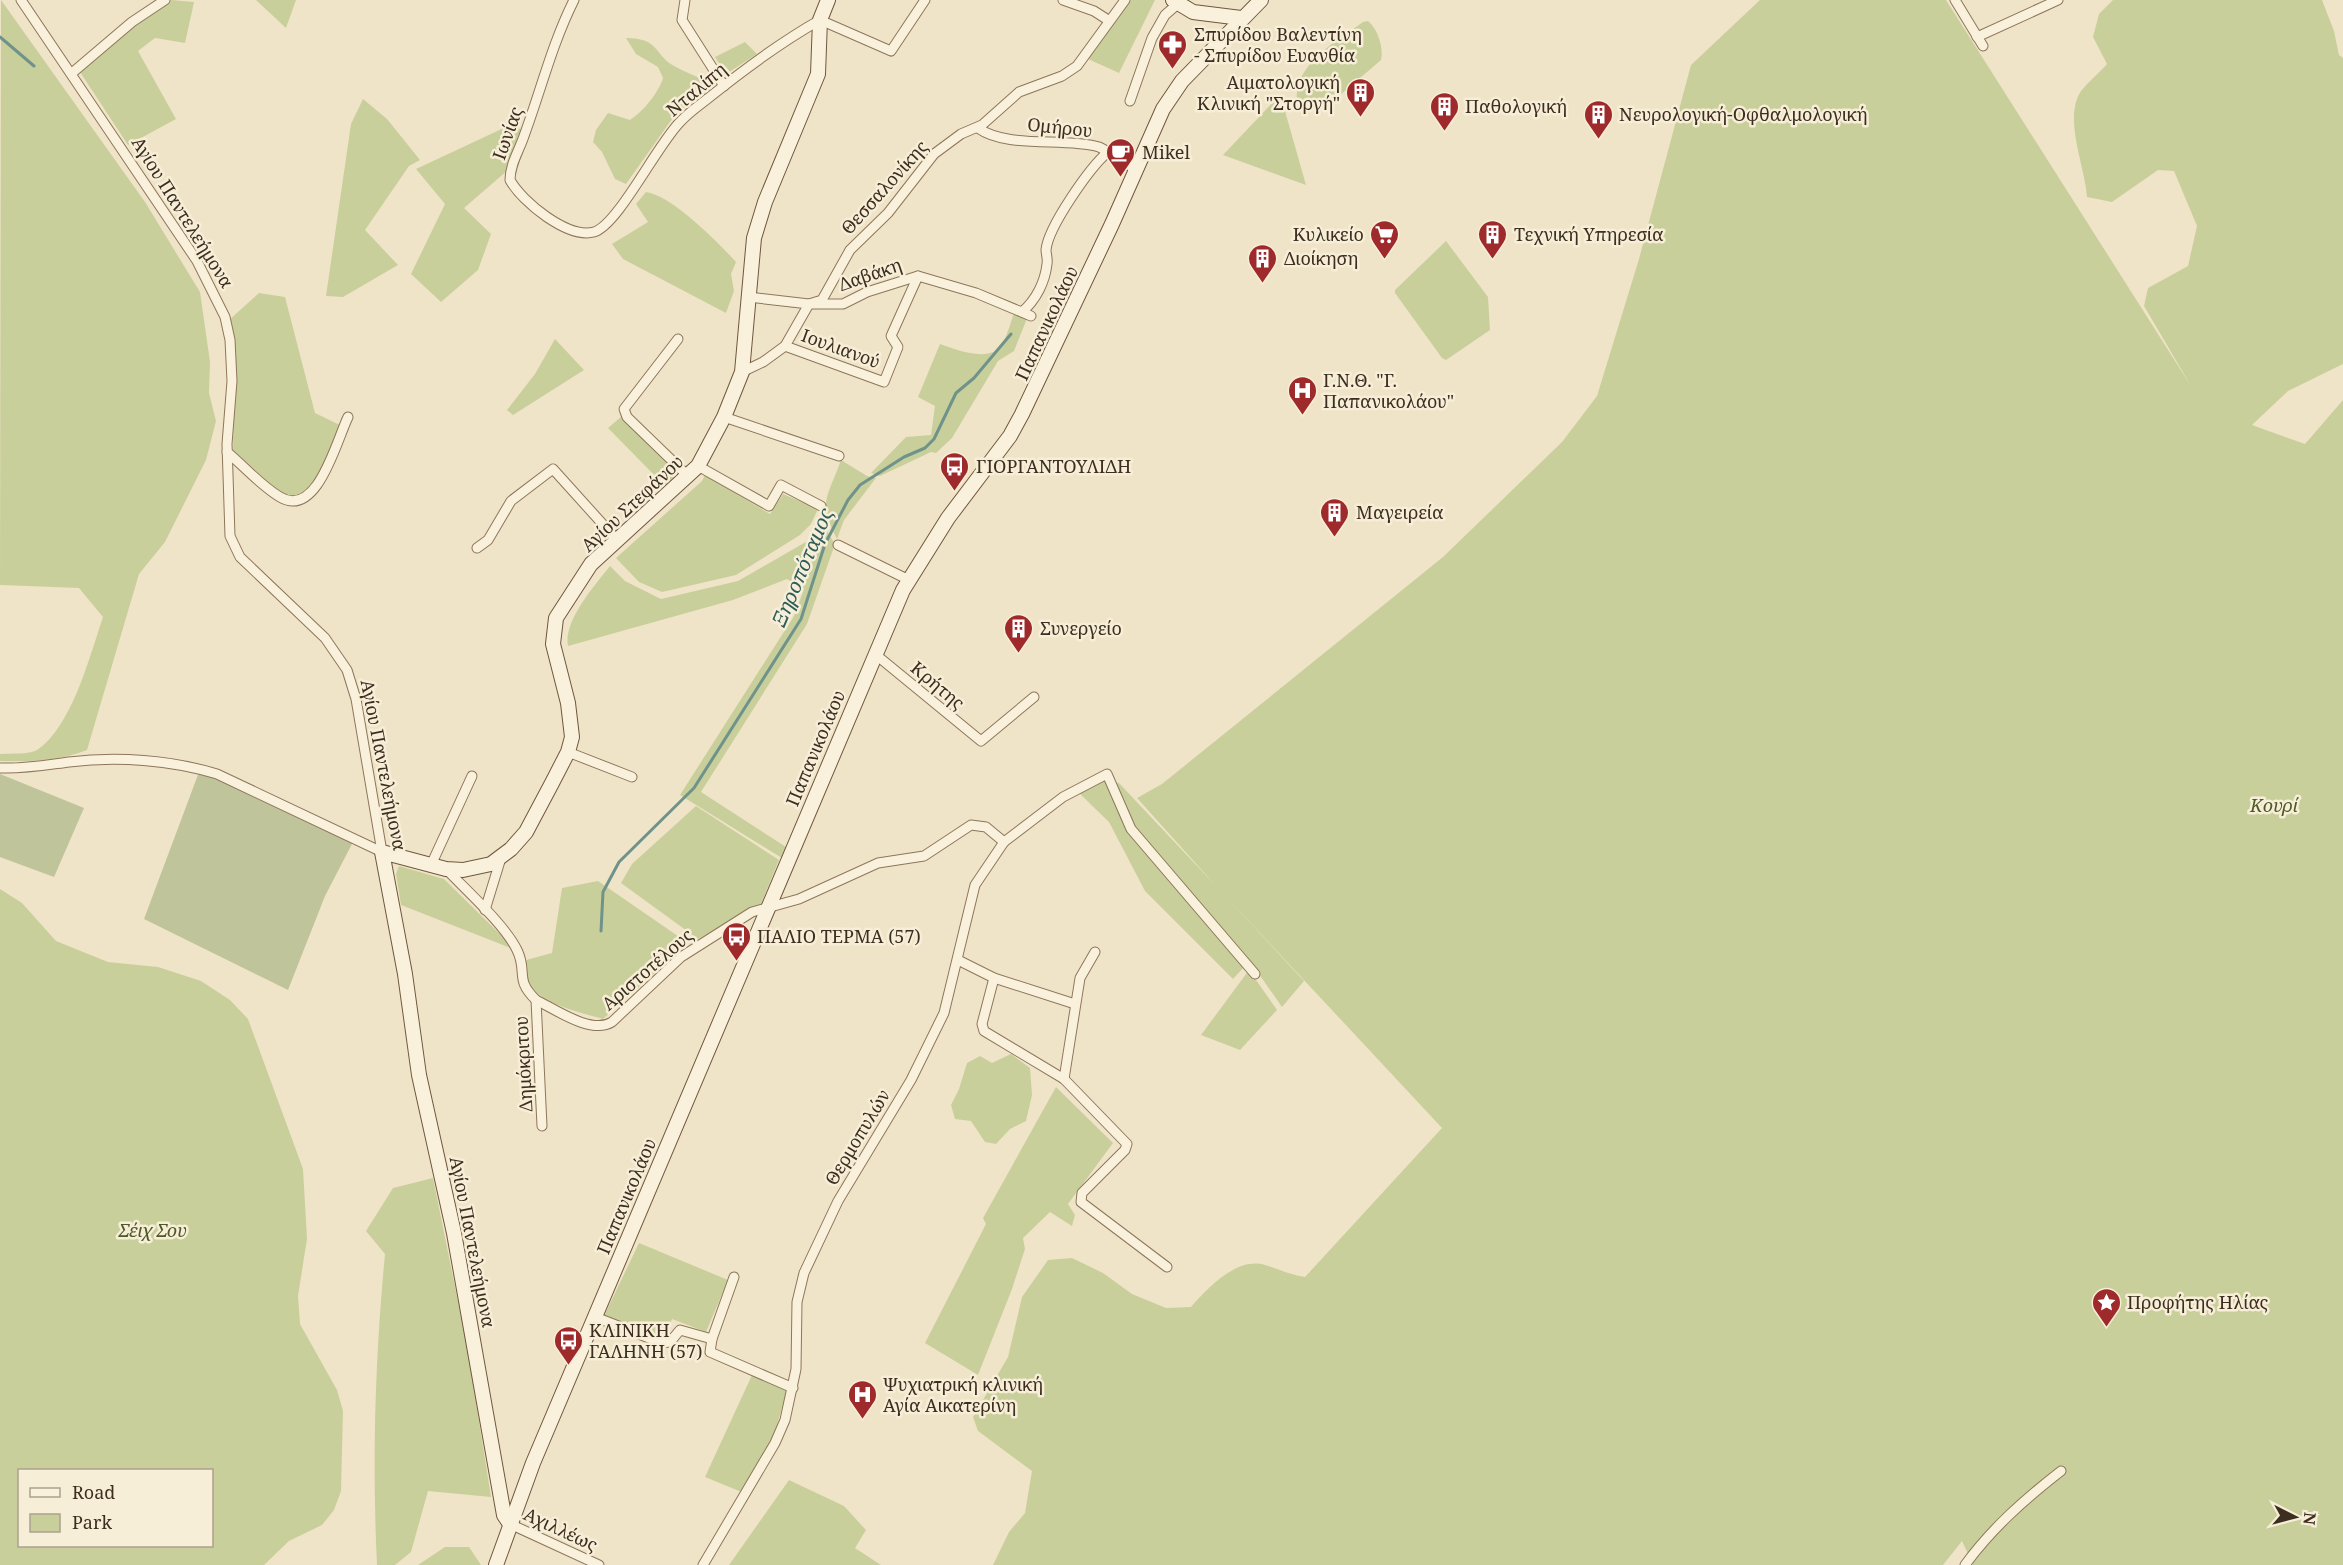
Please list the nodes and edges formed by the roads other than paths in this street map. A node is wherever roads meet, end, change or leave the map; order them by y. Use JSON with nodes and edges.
{"nodes":[{"id":1,"x":21,"y":0,"type":"edge"},
{"id":2,"x":165,"y":0,"type":"edge"},
{"id":3,"x":574,"y":0,"type":"edge"},
{"id":4,"x":685,"y":0,"type":"edge"},
{"id":5,"x":828,"y":0,"type":"edge"},
{"id":6,"x":925,"y":0,"type":"edge"},
{"id":7,"x":1063,"y":0,"type":"edge"},
{"id":8,"x":1125,"y":0,"type":"edge"},
{"id":9,"x":1261,"y":0,"type":"edge"},
{"id":10,"x":1955,"y":0,"type":"edge"},
{"id":11,"x":2058,"y":0,"type":"edge"},
{"id":12,"x":1176,"y":1,"type":"edge"},
{"id":13,"x":1081,"y":3,"type":"edge"},
{"id":14,"x":1242,"y":18,"type":"junction"},
{"id":15,"x":1108,"y":20,"type":"junction"},
{"id":16,"x":820,"y":21,"type":"junction"},
{"id":17,"x":1977,"y":37,"type":"junction"},
{"id":18,"x":1983,"y":46,"type":"dead end"},
{"id":19,"x":72,"y":73,"type":"junction"},
{"id":20,"x":724,"y":86,"type":"junction"},
{"id":21,"x":1130,"y":101,"type":"dead end"},
{"id":22,"x":978,"y":128,"type":"junction"},
{"id":23,"x":1108,"y":152,"type":"junction"},
{"id":24,"x":1135,"y":169,"type":"junction"},
{"id":25,"x":594,"y":232,"type":"joint"},
{"id":26,"x":918,"y":276,"type":"junction"},
{"id":27,"x":748,"y":297,"type":"junction"},
{"id":28,"x":809,"y":304,"type":"junction"},
{"id":29,"x":678,"y":339,"type":"dead end"},
{"id":30,"x":785,"y":346,"type":"junction"},
{"id":31,"x":742,"y":372,"type":"junction"},
{"id":32,"x":348,"y":417,"type":"dead end"},
{"id":33,"x":724,"y":417,"type":"junction"},
{"id":34,"x":227,"y":452,"type":"junction"},
{"id":35,"x":839,"y":456,"type":"dead end"},
{"id":36,"x":693,"y":472,"type":"junction"},
{"id":37,"x":821,"y":506,"type":"dead end"},
{"id":38,"x":617,"y":540,"type":"junction"},
{"id":39,"x":838,"y":545,"type":"dead end"},
{"id":40,"x":477,"y":548,"type":"dead end"},
{"id":41,"x":909,"y":580,"type":"junction"},
{"id":42,"x":874,"y":654,"type":"junction"},
{"id":43,"x":1034,"y":697,"type":"dead end"},
{"id":44,"x":568,"y":752,"type":"junction"},
{"id":45,"x":0,"y":768,"type":"edge"},
{"id":46,"x":472,"y":776,"type":"dead end"},
{"id":47,"x":632,"y":777,"type":"dead end"},
{"id":48,"x":1004,"y":842,"type":"junction"},
{"id":49,"x":382,"y":852,"type":"junction"},
{"id":50,"x":501,"y":858,"type":"junction"},
{"id":51,"x":431,"y":865,"type":"junction"},
{"id":52,"x":446,"y":869,"type":"junction"},
{"id":53,"x":768,"y":906,"type":"junction"},
{"id":54,"x":485,"y":910,"type":"junction"},
{"id":55,"x":1095,"y":952,"type":"dead end"},
{"id":56,"x":958,"y":960,"type":"junction"},
{"id":57,"x":1255,"y":974,"type":"dead end"},
{"id":58,"x":994,"y":978,"type":"junction"},
{"id":59,"x":536,"y":1000,"type":"junction"},
{"id":60,"x":1075,"y":1004,"type":"junction"},
{"id":61,"x":1064,"y":1079,"type":"junction"},
{"id":62,"x":542,"y":1126,"type":"dead end"},
{"id":63,"x":1167,"y":1267,"type":"dead end"},
{"id":64,"x":734,"y":1277,"type":"dead end"},
{"id":65,"x":595,"y":1317,"type":"junction"},
{"id":66,"x":711,"y":1339,"type":"junction"},
{"id":67,"x":793,"y":1388,"type":"junction"},
{"id":68,"x":2061,"y":1471,"type":"dead end"},
{"id":69,"x":510,"y":1524,"type":"junction"},
{"id":70,"x":496,"y":1565,"type":"edge"},
{"id":71,"x":600,"y":1565,"type":"edge"},
{"id":72,"x":703,"y":1565,"type":"edge"},
{"id":73,"x":1965,"y":1565,"type":"edge"}],
"edges":[{"from":1,"to":19,"type":"street","name":"Αγίου Παντελεήμονα"},
{"from":2,"to":19,"type":"street"},
{"from":3,"to":25,"type":"street","name":"Ιωνίας"},
{"from":4,"to":20,"type":"street"},
{"from":5,"to":16,"type":"street","name":"Αγίου Στεφάνου"},
{"from":6,"to":16,"type":"street"},
{"from":7,"to":13,"type":"street"},
{"from":8,"to":15,"type":"street","name":"Θεσσαλονίκης"},
{"from":9,"to":14,"type":"street","name":"Παπανικολάου"},
{"from":10,"to":17,"type":"street"},
{"from":11,"to":17,"type":"street"},
{"from":12,"to":14,"type":"street"},
{"from":12,"to":21,"type":"street"},
{"from":13,"to":15,"type":"street"},
{"from":14,"to":24,"type":"street","name":"Παπανικολάου"},
{"from":15,"to":22,"type":"street","name":"Θεσσαλονίκης"},
{"from":16,"to":20,"type":"street","name":"Νταλίπη"},
{"from":16,"to":27,"type":"street","name":"Αγίου Στεφάνου"},
{"from":17,"to":18,"type":"street"},
{"from":19,"to":34,"type":"street","name":"Αγίου Παντελεήμονα"},
{"from":20,"to":25,"type":"street","name":"Νταλίπη"},
{"from":22,"to":23,"type":"street","name":"Ομήρου"},
{"from":22,"to":28,"type":"street","name":"Θεσσαλονίκης"},
{"from":23,"to":24,"type":"street","name":"Ομήρου"},
{"from":23,"to":26,"type":"street","name":"Δαβάκη"},
{"from":24,"to":41,"type":"street","name":"Παπανικολάου"},
{"from":26,"to":28,"type":"street","name":"Δαβάκη"},
{"from":26,"to":30,"type":"street","name":"Ιουλιανού"},
{"from":27,"to":28,"type":"street","name":"Δαβάκη"},
{"from":27,"to":31,"type":"street","name":"Αγίου Στεφάνου"},
{"from":28,"to":30,"type":"street","name":"Θεσσαλονίκης"},
{"from":29,"to":36,"type":"street"},
{"from":30,"to":31,"type":"street","name":"Θεσσαλονίκης"},
{"from":31,"to":33,"type":"street","name":"Αγίου Στεφάνου"},
{"from":32,"to":34,"type":"street"},
{"from":33,"to":35,"type":"street"},
{"from":33,"to":36,"type":"street","name":"Αγίου Στεφάνου"},
{"from":34,"to":49,"type":"street","name":"Αγίου Παντελεήμονα"},
{"from":36,"to":37,"type":"street"},
{"from":36,"to":38,"type":"street","name":"Αγίου Στεφάνου"},
{"from":38,"to":40,"type":"street"},
{"from":38,"to":44,"type":"street","name":"Αγίου Στεφάνου"},
{"from":39,"to":41,"type":"street"},
{"from":41,"to":42,"type":"street","name":"Παπανικολάου"},
{"from":42,"to":43,"type":"street","name":"Κρήτης"},
{"from":42,"to":53,"type":"street","name":"Παπανικολάου"},
{"from":44,"to":47,"type":"street"},
{"from":44,"to":50,"type":"street","name":"Αγίου Στεφάνου"},
{"from":45,"to":49,"type":"street","name":"Αγίου Στεφάνου"},
{"from":46,"to":51,"type":"street"},
{"from":48,"to":53,"type":"street","name":"Αριστοτέλους"},
{"from":48,"to":56,"type":"street","name":"Θερμοπυλών"},
{"from":48,"to":57,"type":"street","name":"Θερμοπυλών"},
{"from":49,"to":51,"type":"street","name":"Αγίου Στεφάνου"},
{"from":49,"to":69,"type":"street","name":"Αγίου Παντελεήμονα"},
{"from":50,"to":52,"type":"street","name":"Αγίου Στεφάνου"},
{"from":50,"to":54,"type":"street"},
{"from":51,"to":52,"type":"street","name":"Αγίου Στεφάνου"},
{"from":52,"to":54,"type":"street"},
{"from":53,"to":59,"type":"street","name":"Αριστοτέλους"},
{"from":53,"to":65,"type":"street","name":"Παπανικολάου"},
{"from":54,"to":59,"type":"street"},
{"from":55,"to":60,"type":"street"},
{"from":56,"to":58,"type":"street"},
{"from":56,"to":67,"type":"street","name":"Θερμοπυλών"},
{"from":58,"to":60,"type":"street"},
{"from":58,"to":61,"type":"street"},
{"from":59,"to":62,"type":"street","name":"Δημόκριτου"},
{"from":60,"to":61,"type":"street"},
{"from":61,"to":63,"type":"street"},
{"from":64,"to":66,"type":"street"},
{"from":65,"to":66,"type":"street"},
{"from":65,"to":69,"type":"street","name":"Παπανικολάου"},
{"from":66,"to":67,"type":"street"},
{"from":67,"to":72,"type":"street","name":"Θερμοπυλών"},
{"from":68,"to":73,"type":"street"},
{"from":69,"to":70,"type":"street","name":"Παπανικολάου"},
{"from":69,"to":71,"type":"street","name":"Αχιλλέως"}]}
